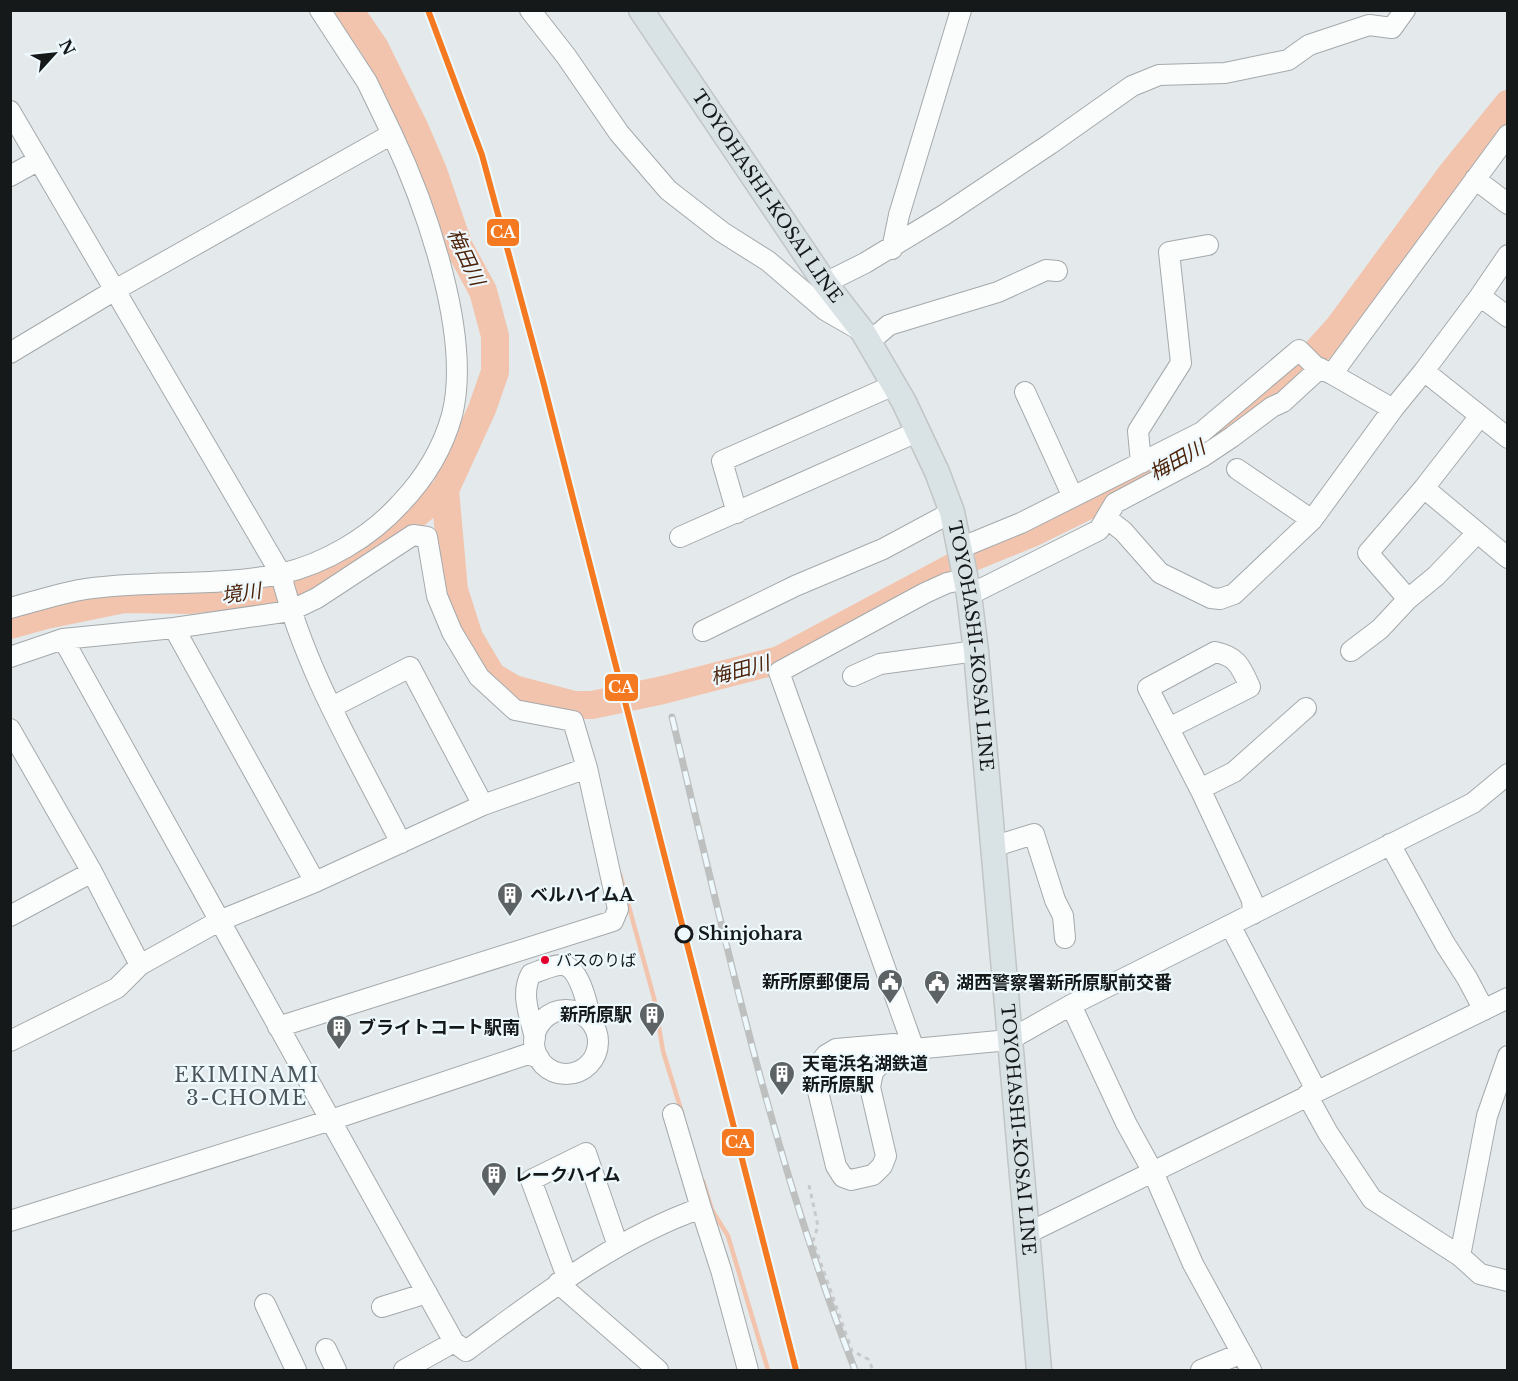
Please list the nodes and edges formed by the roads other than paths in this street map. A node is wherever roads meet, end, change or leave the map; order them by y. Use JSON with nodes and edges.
{"nodes":[{"id":1,"x":320,"y":10,"type":"edge"},
{"id":2,"x":530,"y":10,"type":"edge"},
{"id":3,"x":641,"y":10,"type":"edge"},
{"id":4,"x":961,"y":10,"type":"edge"},
{"id":5,"x":1405,"y":10,"type":"edge"},
{"id":6,"x":10,"y":111,"type":"edge"},
{"id":7,"x":392,"y":134,"type":"junction"},
{"id":8,"x":1508,"y":135,"type":"edge"},
{"id":9,"x":39,"y":160,"type":"junction"},
{"id":10,"x":10,"y":176,"type":"edge"},
{"id":11,"x":1475,"y":179,"type":"junction"},
{"id":12,"x":1508,"y":204,"type":"edge"},
{"id":13,"x":1208,"y":245,"type":"dead end"},
{"id":14,"x":892,"y":249,"type":"junction"},
{"id":15,"x":1508,"y":255,"type":"edge"},
{"id":16,"x":1057,"y":271,"type":"dead end"},
{"id":17,"x":825,"y":283,"type":"junction"},
{"id":18,"x":115,"y":290,"type":"junction"},
{"id":19,"x":1480,"y":296,"type":"junction"},
{"id":20,"x":1508,"y":317,"type":"edge"},
{"id":21,"x":866,"y":337,"type":"junction"},
{"id":22,"x":10,"y":353,"type":"edge"},
{"id":23,"x":1323,"y":370,"type":"junction"},
{"id":24,"x":1424,"y":371,"type":"junction"},
{"id":25,"x":894,"y":386,"type":"junction"},
{"id":26,"x":1025,"y":392,"type":"dead end"},
{"id":27,"x":1393,"y":409,"type":"junction"},
{"id":28,"x":1480,"y":416,"type":"junction"},
{"id":29,"x":919,"y":431,"type":"junction"},
{"id":30,"x":1508,"y":438,"type":"edge"},
{"id":31,"x":1141,"y":463,"type":"junction"},
{"id":32,"x":1237,"y":469,"type":"dead end"},
{"id":33,"x":1424,"y":488,"type":"junction"},
{"id":34,"x":1073,"y":497,"type":"junction"},
{"id":35,"x":952,"y":512,"type":"junction"},
{"id":36,"x":737,"y":513,"type":"junction"},
{"id":37,"x":1106,"y":518,"type":"junction"},
{"id":38,"x":1312,"y":520,"type":"junction"},
{"id":39,"x":1477,"y":533,"type":"junction"},
{"id":40,"x":680,"y":537,"type":"dead end"},
{"id":41,"x":1508,"y":558,"type":"edge"},
{"id":42,"x":964,"y":570,"type":"junction"},
{"id":43,"x":280,"y":574,"type":"junction"},
{"id":44,"x":1408,"y":600,"type":"junction"},
{"id":45,"x":10,"y":608,"type":"edge"},
{"id":46,"x":290,"y":610,"type":"junction"},
{"id":47,"x":174,"y":628,"type":"junction"},
{"id":48,"x":703,"y":631,"type":"dead end"},
{"id":49,"x":63,"y":639,"type":"junction"},
{"id":50,"x":976,"y":651,"type":"junction"},
{"id":51,"x":1351,"y":651,"type":"dead end"},
{"id":52,"x":10,"y":657,"type":"edge"},
{"id":53,"x":853,"y":676,"type":"dead end"},
{"id":54,"x":332,"y":707,"type":"junction"},
{"id":55,"x":1306,"y":708,"type":"dead end"},
{"id":56,"x":1169,"y":728,"type":"junction"},
{"id":57,"x":10,"y":729,"type":"edge"},
{"id":58,"x":587,"y":768,"type":"junction"},
{"id":59,"x":1506,"y":778,"type":"edge"},
{"id":60,"x":1200,"y":789,"type":"junction"},
{"id":61,"x":483,"y":805,"type":"junction"},
{"id":62,"x":401,"y":843,"type":"junction"},
{"id":63,"x":1390,"y":844,"type":"junction"},
{"id":64,"x":992,"y":847,"type":"junction"},
{"id":65,"x":92,"y":872,"type":"junction"},
{"id":66,"x":315,"y":882,"type":"junction"},
{"id":67,"x":1253,"y":914,"type":"junction"},
{"id":68,"x":10,"y":916,"type":"edge"},
{"id":69,"x":219,"y":921,"type":"junction"},
{"id":70,"x":1230,"y":925,"type":"junction"},
{"id":71,"x":1065,"y":938,"type":"dead end"},
{"id":72,"x":140,"y":965,"type":"junction"},
{"id":73,"x":1508,"y":998,"type":"edge"},
{"id":74,"x":1071,"y":1005,"type":"junction"},
{"id":75,"x":1484,"y":1010,"type":"junction"},
{"id":76,"x":592,"y":1023,"type":"junction"},
{"id":77,"x":278,"y":1027,"type":"junction"},
{"id":78,"x":1010,"y":1040,"type":"junction"},
{"id":79,"x":10,"y":1041,"type":"edge"},
{"id":80,"x":534,"y":1048,"type":"junction"},
{"id":81,"x":914,"y":1049,"type":"junction"},
{"id":82,"x":1508,"y":1056,"type":"edge"},
{"id":83,"x":871,"y":1082,"type":"junction"},
{"id":84,"x":817,"y":1087,"type":"junction"},
{"id":85,"x":1311,"y":1093,"type":"junction"},
{"id":86,"x":673,"y":1114,"type":"dead end"},
{"id":87,"x":331,"y":1120,"type":"junction"},
{"id":88,"x":1153,"y":1172,"type":"junction"},
{"id":89,"x":700,"y":1208,"type":"junction"},
{"id":90,"x":10,"y":1221,"type":"edge"},
{"id":91,"x":1028,"y":1233,"type":"junction"},
{"id":92,"x":618,"y":1246,"type":"junction"},
{"id":93,"x":1460,"y":1256,"type":"junction"},
{"id":94,"x":563,"y":1280,"type":"junction"},
{"id":95,"x":1508,"y":1281,"type":"edge"},
{"id":96,"x":427,"y":1293,"type":"junction"},
{"id":97,"x":265,"y":1304,"type":"dead end"},
{"id":98,"x":382,"y":1307,"type":"dead end"},
{"id":99,"x":454,"y":1342,"type":"junction"},
{"id":100,"x":326,"y":1349,"type":"dead end"},
{"id":101,"x":1242,"y":1353,"type":"junction"},
{"id":102,"x":296,"y":1371,"type":"edge"},
{"id":103,"x":336,"y":1371,"type":"edge"},
{"id":104,"x":404,"y":1371,"type":"edge"},
{"id":105,"x":658,"y":1371,"type":"edge"},
{"id":106,"x":748,"y":1371,"type":"edge"},
{"id":107,"x":1039,"y":1371,"type":"edge"},
{"id":108,"x":1201,"y":1371,"type":"edge"},
{"id":109,"x":1251,"y":1371,"type":"edge"}],
"edges":[{"from":1,"to":7,"type":"street"},
{"from":2,"to":21,"type":"street"},
{"from":3,"to":17,"type":"main road","name":"TOYOHASHI-KOSAI LINE"},
{"from":4,"to":14,"type":"street"},
{"from":5,"to":14,"type":"street"},
{"from":6,"to":9,"type":"street"},
{"from":7,"to":18,"type":"street"},
{"from":7,"to":43,"type":"street"},
{"from":8,"to":11,"type":"street"},
{"from":9,"to":10,"type":"street"},
{"from":9,"to":18,"type":"street"},
{"from":11,"to":12,"type":"street"},
{"from":11,"to":23,"type":"street"},
{"from":13,"to":31,"type":"street"},
{"from":14,"to":17,"type":"street"},
{"from":15,"to":19,"type":"street"},
{"from":16,"to":21,"type":"street"},
{"from":17,"to":21,"type":"main road","name":"TOYOHASHI-KOSAI LINE"},
{"from":18,"to":22,"type":"street"},
{"from":18,"to":43,"type":"street"},
{"from":19,"to":20,"type":"street"},
{"from":19,"to":24,"type":"street"},
{"from":21,"to":25,"type":"main road","name":"TOYOHASHI-KOSAI LINE"},
{"from":23,"to":27,"type":"street"},
{"from":23,"to":31,"type":"street"},
{"from":23,"to":37,"type":"street"},
{"from":24,"to":27,"type":"street"},
{"from":24,"to":28,"type":"street"},
{"from":25,"to":29,"type":"main road","name":"TOYOHASHI-KOSAI LINE"},
{"from":25,"to":36,"type":"street"},
{"from":26,"to":34,"type":"street"},
{"from":27,"to":38,"type":"street"},
{"from":28,"to":30,"type":"street"},
{"from":28,"to":33,"type":"street"},
{"from":29,"to":35,"type":"main road","name":"TOYOHASHI-KOSAI LINE"},
{"from":29,"to":36,"type":"street"},
{"from":31,"to":34,"type":"street"},
{"from":32,"to":38,"type":"street"},
{"from":33,"to":39,"type":"street"},
{"from":33,"to":44,"type":"street"},
{"from":34,"to":42,"type":"street"},
{"from":35,"to":42,"type":"main road","name":"TOYOHASHI-KOSAI LINE"},
{"from":35,"to":48,"type":"street"},
{"from":36,"to":40,"type":"street"},
{"from":37,"to":38,"type":"street"},
{"from":37,"to":42,"type":"street"},
{"from":39,"to":41,"type":"street"},
{"from":39,"to":44,"type":"street"},
{"from":42,"to":50,"type":"main road","name":"TOYOHASHI-KOSAI LINE"},
{"from":42,"to":81,"type":"street"},
{"from":43,"to":45,"type":"street"},
{"from":43,"to":46,"type":"street"},
{"from":44,"to":51,"type":"street"},
{"from":46,"to":47,"type":"street"},
{"from":46,"to":54,"type":"street"},
{"from":46,"to":58,"type":"street"},
{"from":47,"to":49,"type":"street"},
{"from":47,"to":66,"type":"street"},
{"from":49,"to":52,"type":"street"},
{"from":49,"to":69,"type":"street"},
{"from":50,"to":53,"type":"street"},
{"from":50,"to":64,"type":"main road","name":"TOYOHASHI-KOSAI LINE"},
{"from":54,"to":61,"type":"street"},
{"from":54,"to":62,"type":"street"},
{"from":55,"to":60,"type":"street"},
{"from":56,"to":56,"type":"street"},
{"from":56,"to":60,"type":"street"},
{"from":57,"to":65,"type":"street"},
{"from":58,"to":61,"type":"street"},
{"from":58,"to":77,"type":"street"},
{"from":59,"to":63,"type":"street"},
{"from":60,"to":67,"type":"street"},
{"from":61,"to":62,"type":"street"},
{"from":62,"to":66,"type":"street"},
{"from":63,"to":67,"type":"street"},
{"from":63,"to":75,"type":"street"},
{"from":64,"to":71,"type":"street"},
{"from":64,"to":78,"type":"main road","name":"TOYOHASHI-KOSAI LINE"},
{"from":65,"to":68,"type":"street"},
{"from":65,"to":72,"type":"street"},
{"from":66,"to":69,"type":"street"},
{"from":67,"to":70,"type":"street"},
{"from":69,"to":72,"type":"street"},
{"from":69,"to":77,"type":"street"},
{"from":70,"to":74,"type":"street"},
{"from":70,"to":85,"type":"street"},
{"from":72,"to":79,"type":"street"},
{"from":73,"to":75,"type":"street"},
{"from":74,"to":78,"type":"street"},
{"from":74,"to":88,"type":"street"},
{"from":75,"to":85,"type":"street"},
{"from":76,"to":80,"type":"street"},
{"from":76,"to":80,"type":"street"},
{"from":76,"to":80,"type":"street"},
{"from":77,"to":87,"type":"street"},
{"from":78,"to":81,"type":"street"},
{"from":78,"to":91,"type":"main road","name":"TOYOHASHI-KOSAI LINE"},
{"from":80,"to":87,"type":"street"},
{"from":81,"to":83,"type":"street"},
{"from":81,"to":84,"type":"street"},
{"from":82,"to":93,"type":"street"},
{"from":83,"to":84,"type":"street"},
{"from":83,"to":84,"type":"street"},
{"from":85,"to":88,"type":"street"},
{"from":85,"to":93,"type":"street"},
{"from":86,"to":89,"type":"street"},
{"from":87,"to":90,"type":"street"},
{"from":87,"to":96,"type":"street"},
{"from":88,"to":91,"type":"street"},
{"from":88,"to":101,"type":"street"},
{"from":89,"to":92,"type":"street"},
{"from":89,"to":106,"type":"street"},
{"from":91,"to":107,"type":"main road","name":"TOYOHASHI-KOSAI LINE"},
{"from":92,"to":94,"type":"street"},
{"from":92,"to":94,"type":"street"},
{"from":93,"to":95,"type":"street"},
{"from":94,"to":99,"type":"street"},
{"from":94,"to":105,"type":"street"},
{"from":96,"to":98,"type":"street"},
{"from":96,"to":99,"type":"street"},
{"from":97,"to":102,"type":"street"},
{"from":99,"to":104,"type":"street"},
{"from":100,"to":103,"type":"street"},
{"from":101,"to":108,"type":"street"},
{"from":101,"to":109,"type":"street"}]}
